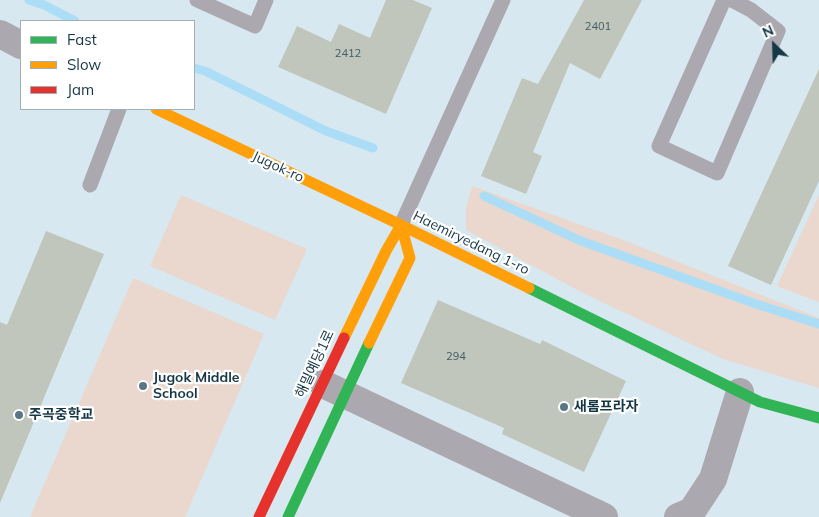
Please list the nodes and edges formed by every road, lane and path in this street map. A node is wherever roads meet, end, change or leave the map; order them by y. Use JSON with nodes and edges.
{"nodes":[{"id":1,"x":197,"y":0,"type":"edge"},
{"id":2,"x":266,"y":0,"type":"edge"},
{"id":3,"x":503,"y":0,"type":"edge"},
{"id":4,"x":724,"y":0,"type":"edge"},
{"id":5,"x":732,"y":0,"type":"edge"},
{"id":6,"x":0,"y":34,"type":"edge"},
{"id":7,"x":20,"y":44,"type":"edge"},
{"id":8,"x":119,"y":110,"type":"edge"},
{"id":9,"x":158,"y":110,"type":"edge"},
{"id":10,"x":90,"y":185,"type":"dead end"},
{"id":11,"x":400,"y":225,"type":"junction"},
{"id":12,"x":333,"y":389,"type":"junction"},
{"id":13,"x":740,"y":392,"type":"junction"},
{"id":14,"x":819,"y":418,"type":"edge"},
{"id":15,"x":259,"y":517,"type":"edge"},
{"id":16,"x":288,"y":517,"type":"edge"},
{"id":17,"x":604,"y":517,"type":"edge"},
{"id":18,"x":678,"y":517,"type":"edge"}],
"edges":[{"from":1,"to":2,"type":"lane"},
{"from":3,"to":11,"type":"lane"},
{"from":4,"to":5,"type":"lane"},
{"from":6,"to":7,"type":"street"},
{"from":8,"to":10,"type":"lane"},
{"from":9,"to":11,"type":"street","name":"Jugok-ro"},
{"from":11,"to":12,"type":"street","name":"해밀예당1로"},
{"from":11,"to":12,"type":"street","name":"Haemiryedang 1-ro"},
{"from":11,"to":13,"type":"street","name":"Haemiryedang 1-ro"},
{"from":12,"to":15,"type":"street","name":"해밀예당1로"},
{"from":12,"to":16,"type":"street","name":"Haemiryedang 1-ro"},
{"from":12,"to":17,"type":"street"},
{"from":13,"to":14,"type":"street","name":"Haemiryedang 1-ro"},
{"from":13,"to":18,"type":"street"}]}
